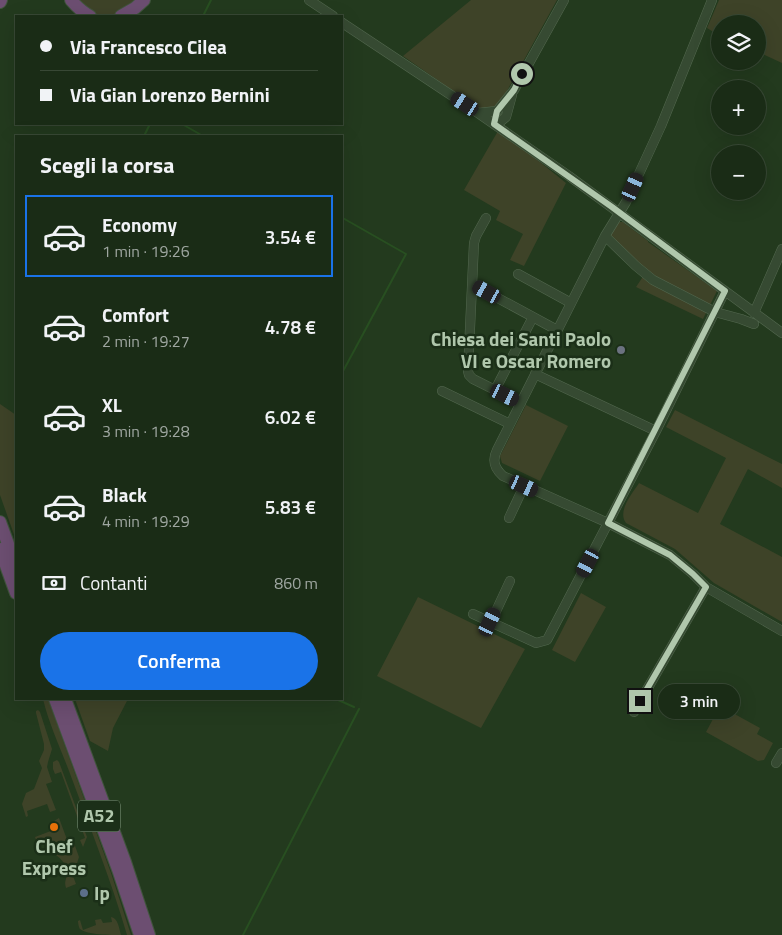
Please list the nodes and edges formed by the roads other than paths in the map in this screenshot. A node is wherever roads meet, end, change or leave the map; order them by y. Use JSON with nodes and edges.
{"nodes":[{"id":1,"x":71,"y":0,"type":"edge"},
{"id":2,"x":144,"y":0,"type":"edge"},
{"id":3,"x":309,"y":0,"type":"edge"},
{"id":4,"x":564,"y":0,"type":"edge"},
{"id":5,"x":712,"y":0,"type":"edge"},
{"id":6,"x":88,"y":15,"type":"edge"},
{"id":7,"x":123,"y":15,"type":"edge"},
{"id":8,"x":332,"y":15,"type":"edge"},
{"id":9,"x":343,"y":23,"type":"edge"},
{"id":10,"x":514,"y":90,"type":"junction"},
{"id":11,"x":497,"y":111,"type":"junction"},
{"id":12,"x":478,"y":113,"type":"junction"},
{"id":13,"x":506,"y":118,"type":"junction"},
{"id":14,"x":495,"y":124,"type":"junction"},
{"id":15,"x":524,"y":145,"type":"junction"},
{"id":16,"x":619,"y":212,"type":"junction"},
{"id":17,"x":486,"y":218,"type":"dead end"},
{"id":18,"x":605,"y":236,"type":"junction"},
{"id":19,"x":782,"y":249,"type":"edge"},
{"id":20,"x":778,"y":271,"type":"edge"},
{"id":21,"x":518,"y":274,"type":"dead end"},
{"id":22,"x":472,"y":284,"type":"junction"},
{"id":23,"x":725,"y":291,"type":"junction"},
{"id":24,"x":571,"y":303,"type":"junction"},
{"id":25,"x":715,"y":312,"type":"junction"},
{"id":26,"x":754,"y":313,"type":"junction"},
{"id":27,"x":533,"y":317,"type":"junction"},
{"id":28,"x":754,"y":324,"type":"dead end"},
{"id":29,"x":557,"y":330,"type":"junction"},
{"id":30,"x":782,"y":333,"type":"edge"},
{"id":31,"x":536,"y":374,"type":"junction"},
{"id":32,"x":495,"y":390,"type":"junction"},
{"id":33,"x":442,"y":391,"type":"dead end"},
{"id":34,"x":521,"y":403,"type":"junction"},
{"id":35,"x":510,"y":424,"type":"junction"},
{"id":36,"x":656,"y":431,"type":"junction"},
{"id":37,"x":524,"y":486,"type":"junction"},
{"id":38,"x":509,"y":518,"type":"dead end"},
{"id":39,"x":0,"y":522,"type":"edge"},
{"id":40,"x":608,"y":523,"type":"junction"},
{"id":41,"x":0,"y":549,"type":"edge"},
{"id":42,"x":15,"y":563,"type":"edge"},
{"id":43,"x":510,"y":581,"type":"dead end"},
{"id":44,"x":706,"y":587,"type":"junction"},
{"id":45,"x":15,"y":590,"type":"edge"},
{"id":46,"x":473,"y":614,"type":"dead end"},
{"id":47,"x":490,"y":622,"type":"junction"},
{"id":48,"x":782,"y":631,"type":"edge"},
{"id":49,"x":55,"y":700,"type":"edge"},
{"id":50,"x":65,"y":700,"type":"edge"},
{"id":51,"x":634,"y":712,"type":"dead end"},
{"id":52,"x":782,"y":754,"type":"edge"},
{"id":53,"x":776,"y":763,"type":"dead end"},
{"id":54,"x":140,"y":935,"type":"edge"},
{"id":55,"x":149,"y":935,"type":"edge"}],
"edges":[{"from":1,"to":6,"type":"highway"},
{"from":2,"to":7,"type":"highway"},
{"from":3,"to":8,"type":"street"},
{"from":4,"to":10,"type":"street"},
{"from":5,"to":16,"type":"street"},
{"from":9,"to":12,"type":"street"},
{"from":10,"to":11,"type":"street"},
{"from":10,"to":13,"type":"street"},
{"from":11,"to":12,"type":"street"},
{"from":11,"to":14,"type":"street"},
{"from":12,"to":14,"type":"street"},
{"from":13,"to":14,"type":"street"},
{"from":13,"to":15,"type":"street"},
{"from":14,"to":15,"type":"street"},
{"from":15,"to":16,"type":"street"},
{"from":16,"to":18,"type":"street"},
{"from":16,"to":23,"type":"street"},
{"from":17,"to":22,"type":"street"},
{"from":18,"to":24,"type":"street"},
{"from":18,"to":25,"type":"street"},
{"from":19,"to":20,"type":"street"},
{"from":20,"to":26,"type":"street"},
{"from":21,"to":24,"type":"street"},
{"from":22,"to":27,"type":"street"},
{"from":22,"to":32,"type":"street"},
{"from":23,"to":25,"type":"street"},
{"from":23,"to":26,"type":"street"},
{"from":24,"to":29,"type":"street"},
{"from":25,"to":28,"type":"street"},
{"from":25,"to":36,"type":"street"},
{"from":26,"to":30,"type":"street"},
{"from":27,"to":29,"type":"street"},
{"from":27,"to":32,"type":"street"},
{"from":29,"to":31,"type":"street"},
{"from":31,"to":34,"type":"street"},
{"from":31,"to":36,"type":"street"},
{"from":32,"to":34,"type":"street"},
{"from":33,"to":35,"type":"street"},
{"from":34,"to":35,"type":"street"},
{"from":35,"to":37,"type":"street"},
{"from":36,"to":40,"type":"street"},
{"from":37,"to":38,"type":"street"},
{"from":37,"to":40,"type":"street"},
{"from":39,"to":42,"type":"highway"},
{"from":40,"to":44,"type":"street"},
{"from":40,"to":47,"type":"street"},
{"from":41,"to":45,"type":"highway"},
{"from":43,"to":47,"type":"street"},
{"from":44,"to":48,"type":"street"},
{"from":44,"to":51,"type":"street"},
{"from":46,"to":47,"type":"street"},
{"from":49,"to":54,"type":"highway","number":"A52"},
{"from":50,"to":55,"type":"highway","number":"A52"},
{"from":52,"to":53,"type":"street"}]}
